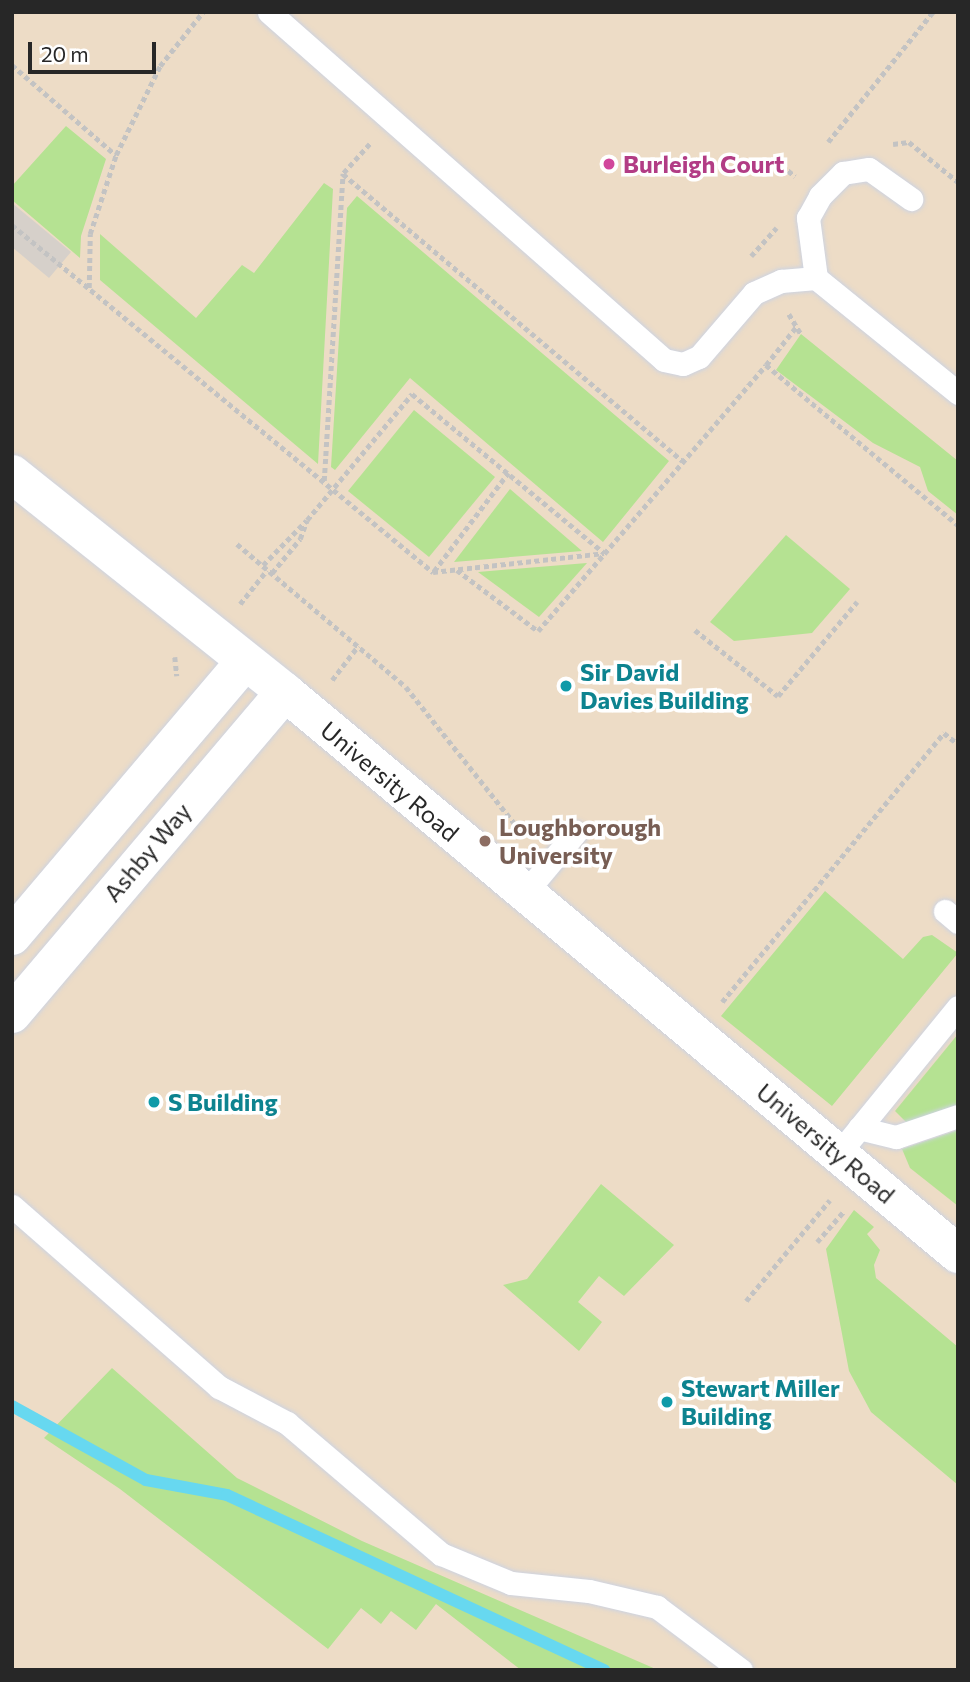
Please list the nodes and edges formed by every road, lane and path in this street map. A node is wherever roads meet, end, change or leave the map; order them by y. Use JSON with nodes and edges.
{"nodes":[{"id":1,"x":203,"y":12,"type":"edge"},
{"id":2,"x":269,"y":12,"type":"edge"},
{"id":3,"x":933,"y":12,"type":"edge"},
{"id":4,"x":12,"y":65,"type":"edge"},
{"id":5,"x":391,"y":120,"type":"junction"},
{"id":6,"x":819,"y":152,"type":"dead end"},
{"id":7,"x":116,"y":155,"type":"junction"},
{"id":8,"x":930,"y":159,"type":"dead end"},
{"id":9,"x":343,"y":174,"type":"junction"},
{"id":10,"x":958,"y":182,"type":"edge"},
{"id":11,"x":911,"y":199,"type":"dead end"},
{"id":12,"x":12,"y":225,"type":"edge"},
{"id":13,"x":776,"y":228,"type":"dead end"},
{"id":14,"x":743,"y":266,"type":"dead end"},
{"id":15,"x":816,"y":278,"type":"junction"},
{"id":16,"x":89,"y":289,"type":"junction"},
{"id":17,"x":796,"y":327,"type":"dead end"},
{"id":18,"x":766,"y":365,"type":"junction"},
{"id":19,"x":958,"y":393,"type":"edge"},
{"id":20,"x":683,"y":461,"type":"junction"},
{"id":21,"x":508,"y":473,"type":"junction"},
{"id":22,"x":12,"y":474,"type":"edge"},
{"id":23,"x":324,"y":482,"type":"junction"},
{"id":24,"x":333,"y":489,"type":"junction"},
{"id":25,"x":307,"y":520,"type":"junction"},
{"id":26,"x":958,"y":525,"type":"edge"},
{"id":27,"x":237,"y":544,"type":"dead end"},
{"id":28,"x":604,"y":554,"type":"junction"},
{"id":29,"x":268,"y":569,"type":"junction"},
{"id":30,"x":457,"y":570,"type":"junction"},
{"id":31,"x":433,"y":572,"type":"junction"},
{"id":32,"x":857,"y":602,"type":"dead end"},
{"id":33,"x":238,"y":606,"type":"dead end"},
{"id":34,"x":695,"y":630,"type":"dead end"},
{"id":35,"x":358,"y":646,"type":"junction"},
{"id":36,"x":245,"y":662,"type":"junction"},
{"id":37,"x":330,"y":683,"type":"dead end"},
{"id":38,"x":285,"y":692,"type":"junction"},
{"id":39,"x":958,"y":744,"type":"edge"},
{"id":40,"x":575,"y":833,"type":"dead end"},
{"id":41,"x":548,"y":864,"type":"junction"},
{"id":42,"x":524,"y":894,"type":"junction"},
{"id":43,"x":12,"y":936,"type":"edge"},
{"id":44,"x":720,"y":1005,"type":"dead end"},
{"id":45,"x":958,"y":1007,"type":"edge"},
{"id":46,"x":12,"y":1014,"type":"edge"},
{"id":47,"x":958,"y":1116,"type":"edge"},
{"id":48,"x":849,"y":1140,"type":"junction"},
{"id":49,"x":833,"y":1196,"type":"dead end"},
{"id":50,"x":12,"y":1206,"type":"edge"},
{"id":51,"x":848,"y":1206,"type":"dead end"},
{"id":52,"x":817,"y":1242,"type":"dead end"},
{"id":53,"x":958,"y":1254,"type":"edge"},
{"id":54,"x":746,"y":1301,"type":"dead end"},
{"id":55,"x":741,"y":1670,"type":"edge"}],
"edges":[{"from":1,"to":7,"type":"path"},
{"from":2,"to":5,"type":"lane"},
{"from":3,"to":6,"type":"path"},
{"from":4,"to":7,"type":"path"},
{"from":5,"to":9,"type":"path"},
{"from":5,"to":15,"type":"lane"},
{"from":7,"to":16,"type":"path"},
{"from":8,"to":10,"type":"path"},
{"from":9,"to":20,"type":"path"},
{"from":9,"to":23,"type":"path"},
{"from":11,"to":15,"type":"lane"},
{"from":12,"to":16,"type":"path"},
{"from":13,"to":14,"type":"path"},
{"from":15,"to":19,"type":"lane"},
{"from":16,"to":23,"type":"path"},
{"from":17,"to":18,"type":"path"},
{"from":18,"to":20,"type":"path"},
{"from":18,"to":26,"type":"path"},
{"from":20,"to":28,"type":"path"},
{"from":21,"to":24,"type":"path"},
{"from":21,"to":28,"type":"path"},
{"from":21,"to":31,"type":"path"},
{"from":22,"to":36,"type":"street","name":"University Road"},
{"from":23,"to":24,"type":"path"},
{"from":24,"to":25,"type":"path"},
{"from":24,"to":31,"type":"path"},
{"from":25,"to":29,"type":"path"},
{"from":25,"to":29,"type":"path"},
{"from":27,"to":29,"type":"path"},
{"from":28,"to":30,"type":"path"},
{"from":28,"to":30,"type":"path"},
{"from":29,"to":33,"type":"path"},
{"from":29,"to":35,"type":"path"},
{"from":30,"to":31,"type":"path"},
{"from":32,"to":34,"type":"path"},
{"from":35,"to":37,"type":"path"},
{"from":35,"to":41,"type":"path"},
{"from":36,"to":38,"type":"street","name":"University Road"},
{"from":36,"to":43,"type":"street","name":"Ashby Way"},
{"from":38,"to":42,"type":"street","name":"University Road"},
{"from":38,"to":46,"type":"street","name":"Ashby Way"},
{"from":39,"to":44,"type":"path"},
{"from":40,"to":41,"type":"lane"},
{"from":41,"to":42,"type":"lane"},
{"from":42,"to":48,"type":"street","name":"University Road"},
{"from":45,"to":48,"type":"lane"},
{"from":47,"to":48,"type":"lane"},
{"from":48,"to":53,"type":"street","name":"University Road"},
{"from":49,"to":54,"type":"path"},
{"from":50,"to":55,"type":"lane"},
{"from":51,"to":52,"type":"path"}]}
